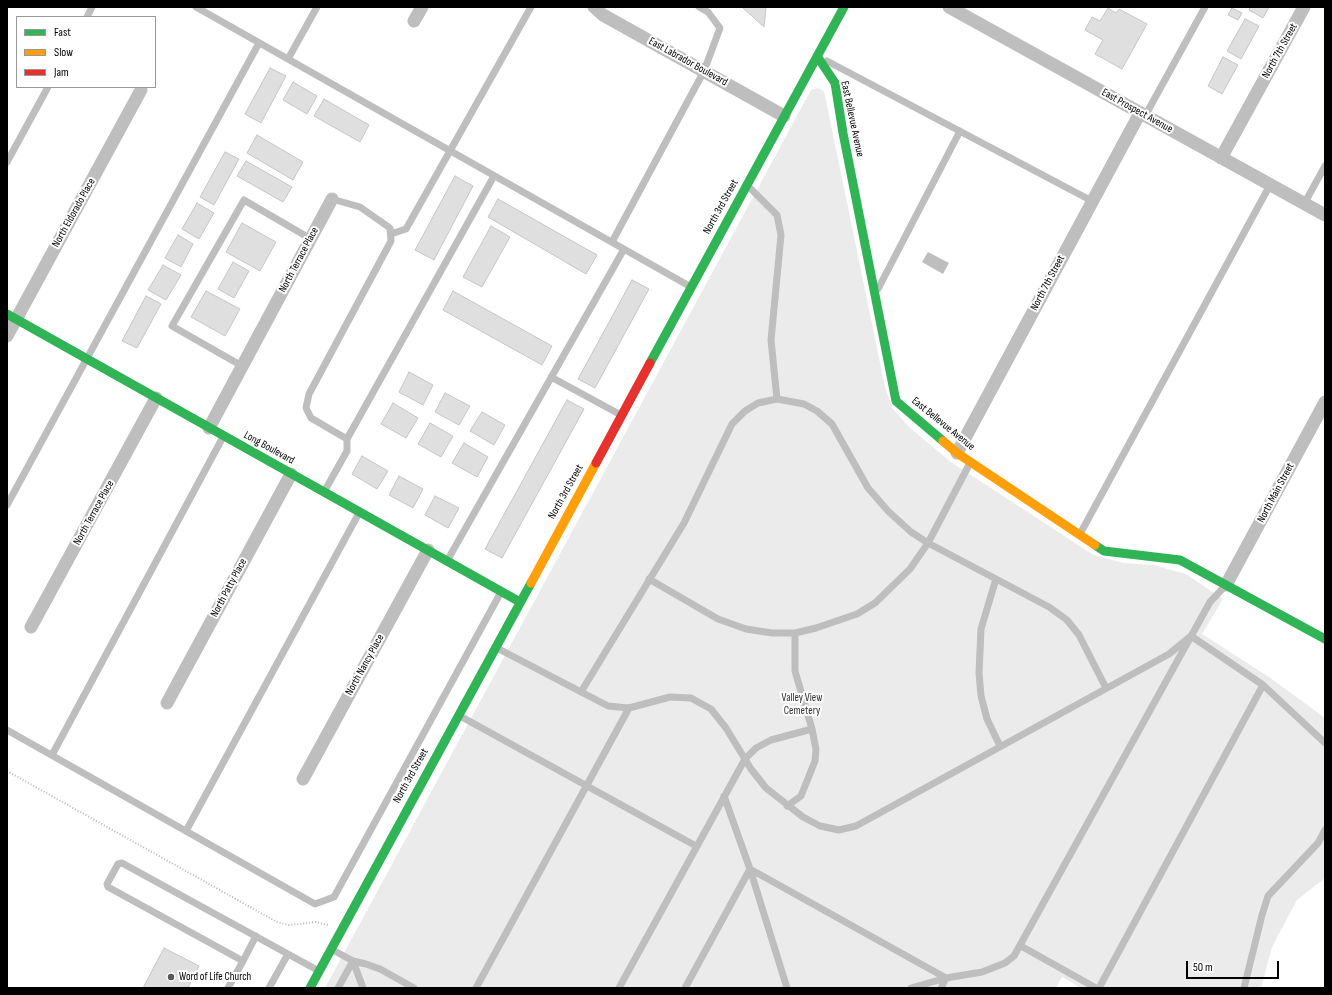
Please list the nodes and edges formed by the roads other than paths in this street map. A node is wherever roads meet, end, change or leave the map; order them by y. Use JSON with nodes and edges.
{"nodes":[{"id":1,"x":92,"y":7,"type":"edge"},
{"id":2,"x":196,"y":7,"type":"edge"},
{"id":3,"x":317,"y":7,"type":"edge"},
{"id":4,"x":422,"y":7,"type":"edge"},
{"id":5,"x":531,"y":7,"type":"edge"},
{"id":6,"x":594,"y":7,"type":"edge"},
{"id":7,"x":699,"y":7,"type":"edge"},
{"id":8,"x":844,"y":7,"type":"edge"},
{"id":9,"x":949,"y":7,"type":"edge"},
{"id":10,"x":1205,"y":7,"type":"edge"},
{"id":11,"x":1304,"y":7,"type":"edge"},
{"id":12,"x":87,"y":16,"type":"edge"},
{"id":13,"x":414,"y":21,"type":"dead end"},
{"id":14,"x":259,"y":43,"type":"junction"},
{"id":15,"x":817,"y":56,"type":"junction"},
{"id":16,"x":288,"y":60,"type":"junction"},
{"id":17,"x":704,"y":71,"type":"junction"},
{"id":18,"x":47,"y":88,"type":"edge"},
{"id":19,"x":141,"y":90,"type":"dead end"},
{"id":20,"x":1142,"y":114,"type":"junction"},
{"id":21,"x":784,"y":116,"type":"junction"},
{"id":22,"x":960,"y":131,"type":"junction"},
{"id":23,"x":450,"y":151,"type":"junction"},
{"id":24,"x":1221,"y":158,"type":"junction"},
{"id":25,"x":7,"y":162,"type":"edge"},
{"id":26,"x":1325,"y":166,"type":"edge"},
{"id":27,"x":494,"y":176,"type":"junction"},
{"id":28,"x":747,"y":184,"type":"junction"},
{"id":29,"x":1270,"y":185,"type":"junction"},
{"id":30,"x":332,"y":199,"type":"joint"},
{"id":31,"x":1092,"y":201,"type":"junction"},
{"id":32,"x":1304,"y":204,"type":"junction"},
{"id":33,"x":1325,"y":216,"type":"edge"},
{"id":34,"x":391,"y":234,"type":"junction"},
{"id":35,"x":310,"y":239,"type":"junction"},
{"id":36,"x":612,"y":242,"type":"junction"},
{"id":37,"x":624,"y":249,"type":"junction"},
{"id":38,"x":691,"y":287,"type":"junction"},
{"id":39,"x":875,"y":295,"type":"junction"},
{"id":40,"x":11,"y":317,"type":"edge"},
{"id":41,"x":7,"y":336,"type":"edge"},
{"id":42,"x":87,"y":359,"type":"junction"},
{"id":43,"x":242,"y":366,"type":"junction"},
{"id":44,"x":551,"y":378,"type":"junction"},
{"id":45,"x":156,"y":398,"type":"junction"},
{"id":46,"x":777,"y":399,"type":"junction"},
{"id":47,"x":1325,"y":402,"type":"edge"},
{"id":48,"x":621,"y":415,"type":"junction"},
{"id":49,"x":209,"y":428,"type":"junction"},
{"id":50,"x":224,"y":436,"type":"junction"},
{"id":51,"x":347,"y":439,"type":"junction"},
{"id":52,"x":957,"y":453,"type":"junction"},
{"id":53,"x":970,"y":462,"type":"junction"},
{"id":54,"x":291,"y":474,"type":"junction"},
{"id":55,"x":324,"y":492,"type":"junction"},
{"id":56,"x":7,"y":506,"type":"edge"},
{"id":57,"x":359,"y":512,"type":"junction"},
{"id":58,"x":1079,"y":535,"type":"junction"},
{"id":59,"x":928,"y":543,"type":"junction"},
{"id":60,"x":428,"y":550,"type":"junction"},
{"id":61,"x":447,"y":561,"type":"junction"},
{"id":62,"x":649,"y":579,"type":"junction"},
{"id":63,"x":996,"y":579,"type":"junction"},
{"id":64,"x":1226,"y":585,"type":"junction"},
{"id":65,"x":502,"y":592,"type":"junction"},
{"id":66,"x":520,"y":602,"type":"junction"},
{"id":67,"x":31,"y":627,"type":"dead end"},
{"id":68,"x":795,"y":633,"type":"junction"},
{"id":69,"x":1191,"y":636,"type":"junction"},
{"id":70,"x":1325,"y":639,"type":"edge"},
{"id":71,"x":495,"y":647,"type":"junction"},
{"id":72,"x":1263,"y":685,"type":"junction"},
{"id":73,"x":1106,"y":688,"type":"junction"},
{"id":74,"x":581,"y":692,"type":"junction"},
{"id":75,"x":167,"y":703,"type":"dead end"},
{"id":76,"x":629,"y":708,"type":"junction"},
{"id":77,"x":458,"y":715,"type":"junction"},
{"id":78,"x":812,"y":729,"type":"junction"},
{"id":79,"x":7,"y":730,"type":"edge"},
{"id":80,"x":1325,"y":743,"type":"edge"},
{"id":81,"x":1000,"y":746,"type":"junction"},
{"id":82,"x":52,"y":755,"type":"junction"},
{"id":83,"x":745,"y":759,"type":"junction"},
{"id":84,"x":303,"y":779,"type":"dead end"},
{"id":85,"x":587,"y":784,"type":"junction"},
{"id":86,"x":724,"y":796,"type":"junction"},
{"id":87,"x":787,"y":806,"type":"junction"},
{"id":88,"x":1325,"y":830,"type":"edge"},
{"id":89,"x":186,"y":831,"type":"junction"},
{"id":90,"x":696,"y":846,"type":"junction"},
{"id":91,"x":750,"y":869,"type":"junction"},
{"id":92,"x":256,"y":936,"type":"junction"},
{"id":93,"x":1021,"y":946,"type":"junction"},
{"id":94,"x":331,"y":948,"type":"junction"},
{"id":95,"x":288,"y":954,"type":"junction"},
{"id":96,"x":243,"y":961,"type":"junction"},
{"id":97,"x":353,"y":961,"type":"junction"},
{"id":98,"x":319,"y":971,"type":"junction"},
{"id":99,"x":946,"y":978,"type":"junction"},
{"id":100,"x":228,"y":988,"type":"edge"},
{"id":101,"x":269,"y":988,"type":"edge"},
{"id":102,"x":310,"y":988,"type":"edge"},
{"id":103,"x":338,"y":988,"type":"edge"},
{"id":104,"x":363,"y":988,"type":"edge"},
{"id":105,"x":414,"y":988,"type":"edge"},
{"id":106,"x":476,"y":988,"type":"edge"},
{"id":107,"x":619,"y":988,"type":"edge"},
{"id":108,"x":685,"y":988,"type":"edge"},
{"id":109,"x":787,"y":988,"type":"edge"},
{"id":110,"x":911,"y":988,"type":"edge"},
{"id":111,"x":941,"y":988,"type":"edge"},
{"id":112,"x":1098,"y":988,"type":"edge"},
{"id":113,"x":1244,"y":988,"type":"edge"}],
"edges":[{"from":1,"to":12,"type":"lane"},
{"from":2,"to":14,"type":"lane"},
{"from":3,"to":16,"type":"lane"},
{"from":4,"to":13,"type":"street"},
{"from":5,"to":23,"type":"lane"},
{"from":6,"to":17,"type":"street","name":"East Labrador Boulevard"},
{"from":7,"to":17,"type":"lane"},
{"from":8,"to":15,"type":"street","name":"North 3rd Street"},
{"from":9,"to":20,"type":"street","name":"East Prospect Avenue"},
{"from":10,"to":20,"type":"lane"},
{"from":11,"to":24,"type":"street","name":"North 7th Street"},
{"from":14,"to":16,"type":"lane"},
{"from":14,"to":42,"type":"lane"},
{"from":15,"to":21,"type":"street","name":"North 3rd Street"},
{"from":15,"to":22,"type":"lane"},
{"from":15,"to":39,"type":"street","name":"East Bellevue Avenue"},
{"from":16,"to":23,"type":"lane"},
{"from":17,"to":21,"type":"street","name":"East Labrador Boulevard"},
{"from":17,"to":36,"type":"lane"},
{"from":18,"to":25,"type":"lane"},
{"from":19,"to":40,"type":"street","name":"North Eldorado Place"},
{"from":20,"to":24,"type":"street","name":"East Prospect Avenue"},
{"from":20,"to":31,"type":"street","name":"North 7th Street"},
{"from":21,"to":28,"type":"street","name":"North 3rd Street"},
{"from":22,"to":31,"type":"lane"},
{"from":22,"to":39,"type":"lane"},
{"from":23,"to":27,"type":"lane"},
{"from":23,"to":34,"type":"lane"},
{"from":24,"to":29,"type":"street","name":"East Prospect Avenue"},
{"from":26,"to":32,"type":"lane"},
{"from":27,"to":36,"type":"lane"},
{"from":27,"to":51,"type":"lane"},
{"from":28,"to":38,"type":"street","name":"North 3rd Street"},
{"from":28,"to":46,"type":"lane"},
{"from":29,"to":32,"type":"street","name":"East Prospect Avenue"},
{"from":29,"to":58,"type":"lane"},
{"from":30,"to":34,"type":"lane"},
{"from":30,"to":35,"type":"street","name":"North Terrace Place"},
{"from":31,"to":52,"type":"street","name":"North 7th Street"},
{"from":32,"to":33,"type":"street","name":"East Prospect Avenue"},
{"from":34,"to":51,"type":"lane"},
{"from":35,"to":43,"type":"street","name":"North Terrace Place"},
{"from":35,"to":43,"type":"lane"},
{"from":36,"to":37,"type":"lane"},
{"from":37,"to":38,"type":"lane"},
{"from":37,"to":44,"type":"lane"},
{"from":38,"to":48,"type":"street","name":"North 3rd Street"},
{"from":39,"to":52,"type":"street","name":"East Bellevue Avenue"},
{"from":40,"to":41,"type":"street","name":"North Eldorado Place"},
{"from":40,"to":42,"type":"street","name":"Long Boulevard"},
{"from":42,"to":45,"type":"street","name":"Long Boulevard"},
{"from":42,"to":56,"type":"lane"},
{"from":43,"to":49,"type":"street","name":"North Terrace Place"},
{"from":44,"to":48,"type":"lane"},
{"from":44,"to":61,"type":"lane"},
{"from":45,"to":49,"type":"street","name":"Long Boulevard"},
{"from":45,"to":67,"type":"street","name":"North Terrace Place"},
{"from":46,"to":59,"type":"lane"},
{"from":46,"to":62,"type":"lane"},
{"from":47,"to":64,"type":"street","name":"North Main Street"},
{"from":48,"to":66,"type":"street","name":"North 3rd Street"},
{"from":49,"to":50,"type":"street","name":"Long Boulevard"},
{"from":50,"to":54,"type":"street","name":"Long Boulevard"},
{"from":50,"to":82,"type":"lane"},
{"from":51,"to":55,"type":"lane"},
{"from":52,"to":53,"type":"street","name":"East Bellevue Avenue"},
{"from":53,"to":58,"type":"street","name":"East Bellevue Avenue"},
{"from":53,"to":59,"type":"lane"},
{"from":54,"to":55,"type":"street","name":"Long Boulevard"},
{"from":54,"to":75,"type":"street","name":"North Patty Place"},
{"from":55,"to":57,"type":"street","name":"Long Boulevard"},
{"from":57,"to":60,"type":"street","name":"Long Boulevard"},
{"from":57,"to":89,"type":"lane"},
{"from":58,"to":64,"type":"street","name":"East Bellevue Avenue"},
{"from":59,"to":63,"type":"lane"},
{"from":59,"to":68,"type":"lane"},
{"from":60,"to":61,"type":"street","name":"Long Boulevard"},
{"from":60,"to":84,"type":"street","name":"North Nancy Place"},
{"from":61,"to":65,"type":"street","name":"Long Boulevard"},
{"from":62,"to":68,"type":"lane"},
{"from":62,"to":74,"type":"lane"},
{"from":63,"to":73,"type":"lane"},
{"from":63,"to":81,"type":"lane"},
{"from":64,"to":69,"type":"lane"},
{"from":64,"to":70,"type":"street","name":"East Bellevue Avenue"},
{"from":65,"to":66,"type":"street","name":"Long Boulevard"},
{"from":65,"to":89,"type":"lane"},
{"from":66,"to":71,"type":"street","name":"North 3rd Street"},
{"from":68,"to":78,"type":"lane"},
{"from":69,"to":72,"type":"lane"},
{"from":69,"to":73,"type":"lane"},
{"from":69,"to":93,"type":"lane"},
{"from":71,"to":74,"type":"lane"},
{"from":71,"to":77,"type":"street","name":"North 3rd Street"},
{"from":72,"to":80,"type":"lane"},
{"from":72,"to":112,"type":"lane"},
{"from":73,"to":81,"type":"lane"},
{"from":74,"to":76,"type":"lane"},
{"from":76,"to":83,"type":"lane"},
{"from":76,"to":85,"type":"lane"},
{"from":77,"to":85,"type":"lane"},
{"from":77,"to":94,"type":"street","name":"North 3rd Street"},
{"from":78,"to":83,"type":"lane"},
{"from":78,"to":87,"type":"lane"},
{"from":79,"to":82,"type":"lane"},
{"from":81,"to":87,"type":"lane"},
{"from":82,"to":89,"type":"lane"},
{"from":83,"to":86,"type":"lane"},
{"from":83,"to":87,"type":"lane"},
{"from":85,"to":90,"type":"lane"},
{"from":85,"to":106,"type":"lane"},
{"from":86,"to":90,"type":"lane"},
{"from":86,"to":91,"type":"lane"},
{"from":88,"to":113,"type":"lane"},
{"from":90,"to":107,"type":"lane"},
{"from":91,"to":99,"type":"lane"},
{"from":91,"to":108,"type":"lane"},
{"from":91,"to":109,"type":"lane"},
{"from":92,"to":95,"type":"lane"},
{"from":92,"to":96,"type":"lane"},
{"from":92,"to":96,"type":"lane"},
{"from":93,"to":99,"type":"lane"},
{"from":93,"to":112,"type":"lane"},
{"from":94,"to":97,"type":"lane"},
{"from":94,"to":98,"type":"street","name":"North 3rd Street"},
{"from":95,"to":98,"type":"lane"},
{"from":95,"to":101,"type":"lane"},
{"from":96,"to":100,"type":"lane"},
{"from":97,"to":103,"type":"lane"},
{"from":97,"to":104,"type":"lane"},
{"from":97,"to":105,"type":"lane"},
{"from":98,"to":102,"type":"street","name":"North 3rd Street"},
{"from":99,"to":110,"type":"lane"},
{"from":99,"to":111,"type":"lane"}]}
